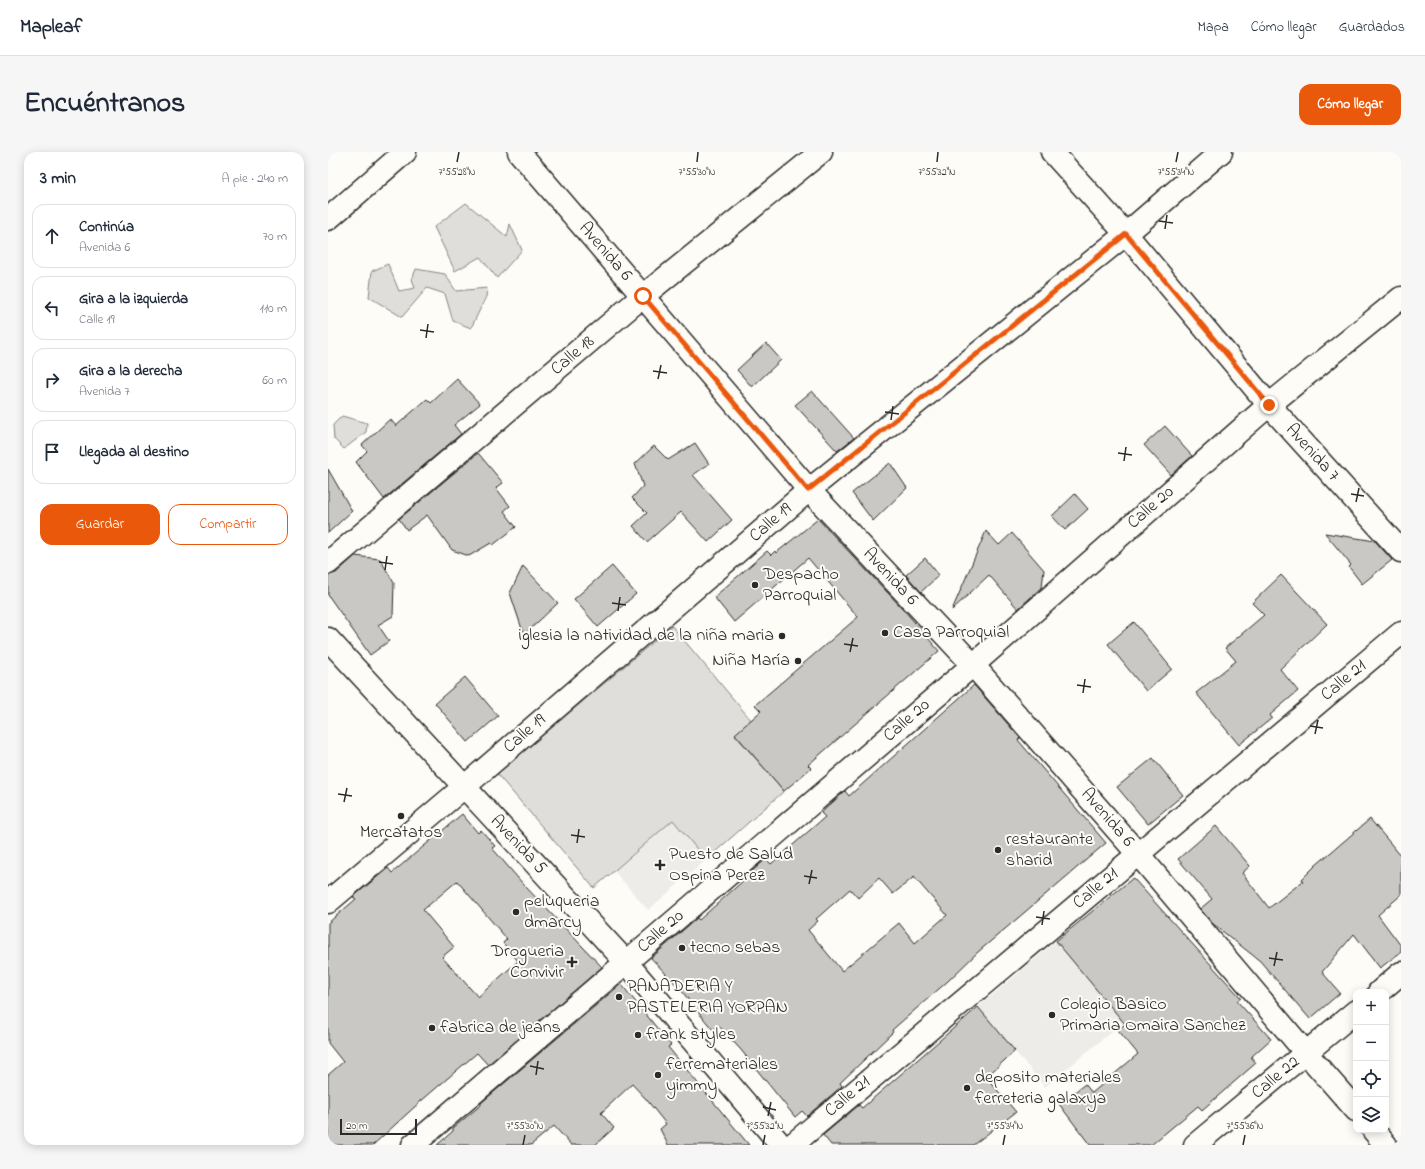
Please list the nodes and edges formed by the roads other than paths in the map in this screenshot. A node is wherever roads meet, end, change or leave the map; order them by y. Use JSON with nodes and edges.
{"nodes":[{"id":1,"x":405,"y":152,"type":"edge"},
{"id":2,"x":519,"y":152,"type":"edge"},
{"id":3,"x":820,"y":152,"type":"edge"},
{"id":4,"x":1052,"y":152,"type":"edge"},
{"id":5,"x":1221,"y":152,"type":"edge"},
{"id":6,"x":328,"y":219,"type":"edge"},
{"id":7,"x":1126,"y":234,"type":"junction"},
{"id":8,"x":643,"y":296,"type":"junction"},
{"id":9,"x":1401,"y":298,"type":"edge"},
{"id":10,"x":1269,"y":405,"type":"junction"},
{"id":11,"x":808,"y":490,"type":"junction"},
{"id":12,"x":1401,"y":551,"type":"edge"},
{"id":13,"x":328,"y":563,"type":"edge"},
{"id":14,"x":1401,"y":633,"type":"edge"},
{"id":15,"x":328,"y":639,"type":"edge"},
{"id":16,"x":973,"y":665,"type":"junction"},
{"id":17,"x":464,"y":787,"type":"junction"},
{"id":18,"x":1138,"y":854,"type":"junction"},
{"id":19,"x":328,"y":902,"type":"edge"},
{"id":20,"x":626,"y":962,"type":"junction"},
{"id":21,"x":1401,"y":974,"type":"edge"},
{"id":22,"x":1383,"y":989,"type":"edge"},
{"id":23,"x":1353,"y":1014,"type":"edge"},
{"id":24,"x":1306,"y":1053,"type":"junction"},
{"id":25,"x":1353,"y":1107,"type":"edge"},
{"id":26,"x":1376,"y":1133,"type":"edge"},
{"id":27,"x":413,"y":1145,"type":"edge"},
{"id":28,"x":781,"y":1145,"type":"edge"},
{"id":29,"x":792,"y":1145,"type":"edge"},
{"id":30,"x":1195,"y":1145,"type":"edge"},
{"id":31,"x":1386,"y":1145,"type":"edge"}],
"edges":[{"from":1,"to":6,"type":"street"},
{"from":2,"to":8,"type":"street","name":"Avenida 6"},
{"from":3,"to":8,"type":"street","name":"Calle 18"},
{"from":4,"to":7,"type":"street","name":"Avenida 7"},
{"from":5,"to":7,"type":"street","name":"Calle 19"},
{"from":7,"to":10,"type":"street","name":"Avenida 7"},
{"from":7,"to":11,"type":"street","name":"Calle 19"},
{"from":8,"to":11,"type":"street","name":"Avenida 6"},
{"from":8,"to":13,"type":"street","name":"Calle 18"},
{"from":9,"to":10,"type":"street","name":"Calle 20"},
{"from":10,"to":12,"type":"street","name":"Avenida 7"},
{"from":10,"to":16,"type":"street","name":"Calle 20"},
{"from":11,"to":16,"type":"street","name":"Avenida 6"},
{"from":11,"to":17,"type":"street","name":"Calle 19"},
{"from":14,"to":18,"type":"street","name":"Calle 21"},
{"from":15,"to":17,"type":"street","name":"Avenida 5"},
{"from":16,"to":18,"type":"street","name":"Avenida 6"},
{"from":16,"to":20,"type":"street","name":"Calle 20"},
{"from":17,"to":19,"type":"street","name":"Calle 19"},
{"from":17,"to":20,"type":"street","name":"Avenida 5"},
{"from":18,"to":24,"type":"street","name":"Avenida 6"},
{"from":18,"to":29,"type":"street","name":"Calle 21"},
{"from":20,"to":27,"type":"street","name":"Calle 20"},
{"from":20,"to":28,"type":"street","name":"Avenida 5"},
{"from":21,"to":22,"type":"street"},
{"from":23,"to":24,"type":"street","name":"Calle 22"},
{"from":24,"to":25,"type":"street","name":"Avenida 6"},
{"from":24,"to":30,"type":"street","name":"Calle 22"},
{"from":26,"to":31,"type":"street"}]}
